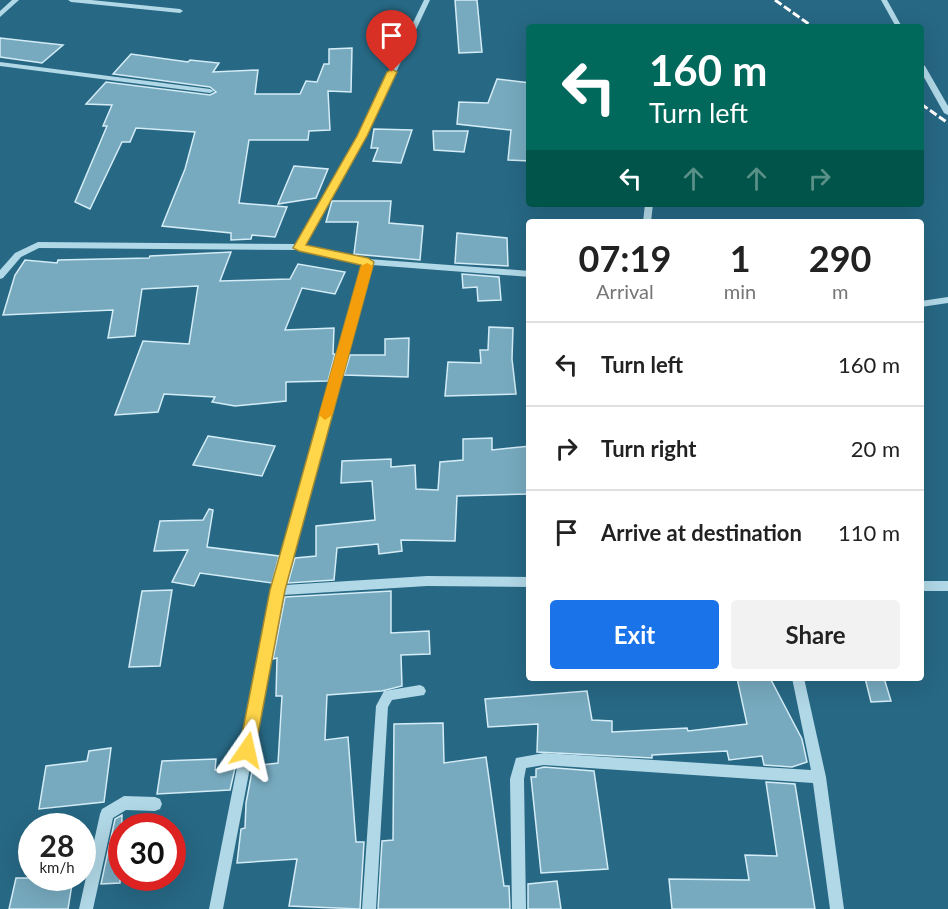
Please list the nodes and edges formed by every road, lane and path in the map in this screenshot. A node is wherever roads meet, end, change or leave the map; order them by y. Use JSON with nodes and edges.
{"nodes":[{"id":1,"x":16,"y":0,"type":"edge"},
{"id":2,"x":71,"y":0,"type":"edge"},
{"id":3,"x":427,"y":0,"type":"edge"},
{"id":4,"x":884,"y":0,"type":"edge"},
{"id":5,"x":180,"y":11,"type":"dead end"},
{"id":6,"x":0,"y":15,"type":"edge"},
{"id":7,"x":897,"y":24,"type":"edge"},
{"id":8,"x":0,"y":64,"type":"edge"},
{"id":9,"x":924,"y":71,"type":"edge"},
{"id":10,"x":210,"y":91,"type":"dead end"},
{"id":11,"x":948,"y":113,"type":"edge"},
{"id":12,"x":299,"y":248,"type":"junction"},
{"id":13,"x":368,"y":262,"type":"junction"},
{"id":14,"x":526,"y":274,"type":"edge"},
{"id":15,"x":0,"y":276,"type":"edge"},
{"id":16,"x":948,"y":300,"type":"edge"},
{"id":17,"x":924,"y":303,"type":"edge"},
{"id":18,"x":526,"y":582,"type":"edge"},
{"id":19,"x":924,"y":586,"type":"edge"},
{"id":20,"x":948,"y":586,"type":"edge"},
{"id":21,"x":278,"y":590,"type":"junction"},
{"id":22,"x":799,"y":681,"type":"edge"},
{"id":23,"x":420,"y":691,"type":"dead end"},
{"id":24,"x":819,"y":777,"type":"junction"},
{"id":25,"x":155,"y":804,"type":"dead end"},
{"id":26,"x":86,"y":909,"type":"edge"},
{"id":27,"x":216,"y":909,"type":"edge"},
{"id":28,"x":369,"y":909,"type":"edge"},
{"id":29,"x":519,"y":909,"type":"edge"},
{"id":30,"x":837,"y":909,"type":"edge"}],
"edges":[{"from":1,"to":6,"type":"street"},
{"from":2,"to":5,"type":"street"},
{"from":3,"to":12,"type":"street"},
{"from":4,"to":7,"type":"street"},
{"from":8,"to":10,"type":"street"},
{"from":9,"to":11,"type":"street"},
{"from":12,"to":13,"type":"street"},
{"from":12,"to":15,"type":"street"},
{"from":13,"to":14,"type":"street"},
{"from":13,"to":21,"type":"street"},
{"from":16,"to":17,"type":"street"},
{"from":18,"to":21,"type":"street"},
{"from":19,"to":20,"type":"street"},
{"from":21,"to":27,"type":"street"},
{"from":22,"to":24,"type":"street"},
{"from":23,"to":28,"type":"street"},
{"from":24,"to":29,"type":"street"},
{"from":24,"to":30,"type":"street"},
{"from":25,"to":26,"type":"street"}]}
